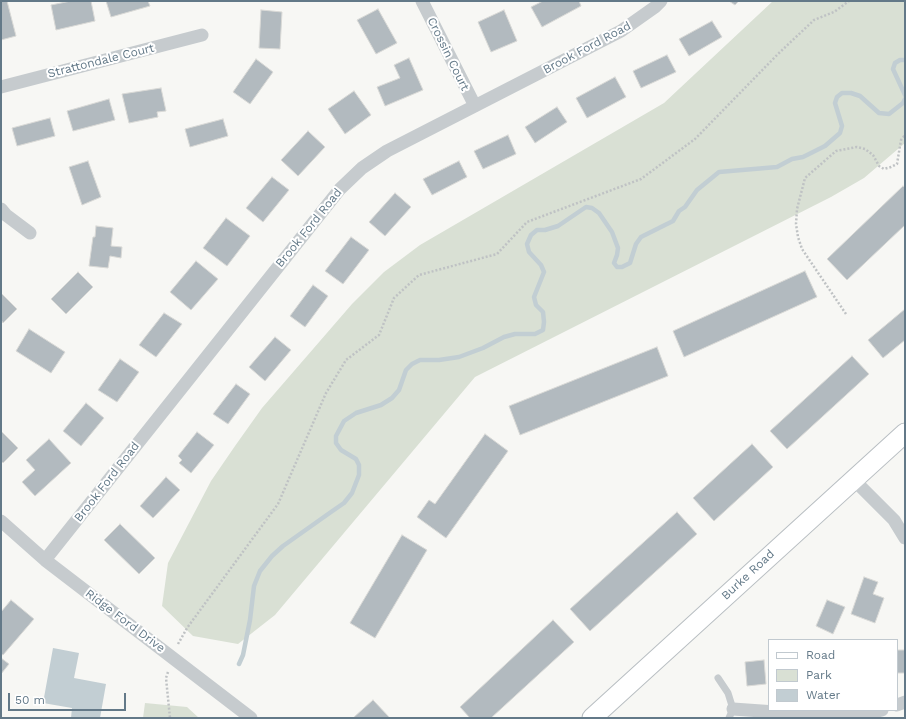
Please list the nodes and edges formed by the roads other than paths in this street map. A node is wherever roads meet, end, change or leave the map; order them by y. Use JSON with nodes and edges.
{"nodes":[{"id":1,"x":422,"y":1,"type":"edge"},
{"id":2,"x":661,"y":1,"type":"edge"},
{"id":3,"x":202,"y":35,"type":"dead end"},
{"id":4,"x":1,"y":87,"type":"edge"},
{"id":5,"x":474,"y":106,"type":"junction"},
{"id":6,"x":1,"y":209,"type":"edge"},
{"id":7,"x":30,"y":233,"type":"dead end"},
{"id":8,"x":905,"y":433,"type":"edge"},
{"id":9,"x":853,"y":479,"type":"junction"},
{"id":10,"x":1,"y":521,"type":"edge"},
{"id":11,"x":905,"y":538,"type":"edge"},
{"id":12,"x":45,"y":560,"type":"junction"},
{"id":13,"x":718,"y":678,"type":"dead end"},
{"id":14,"x":878,"y":711,"type":"edge"},
{"id":15,"x":731,"y":714,"type":"edge"},
{"id":16,"x":251,"y":718,"type":"edge"},
{"id":17,"x":592,"y":718,"type":"edge"}],
"edges":[{"from":1,"to":5,"type":"street","name":"Crossin Court"},
{"from":2,"to":5,"type":"street","name":"Brook Ford Road"},
{"from":3,"to":4,"type":"street","name":"Strattondale Court"},
{"from":5,"to":12,"type":"street","name":"Brook Ford Road"},
{"from":6,"to":7,"type":"street"},
{"from":8,"to":9,"type":"street","name":"Burke Road"},
{"from":9,"to":11,"type":"street"},
{"from":9,"to":17,"type":"street","name":"Burke Road"},
{"from":10,"to":12,"type":"street","name":"Ridge Ford Drive"},
{"from":12,"to":16,"type":"street","name":"Ridge Ford Drive"},
{"from":13,"to":15,"type":"lane"},
{"from":14,"to":15,"type":"street"}]}
